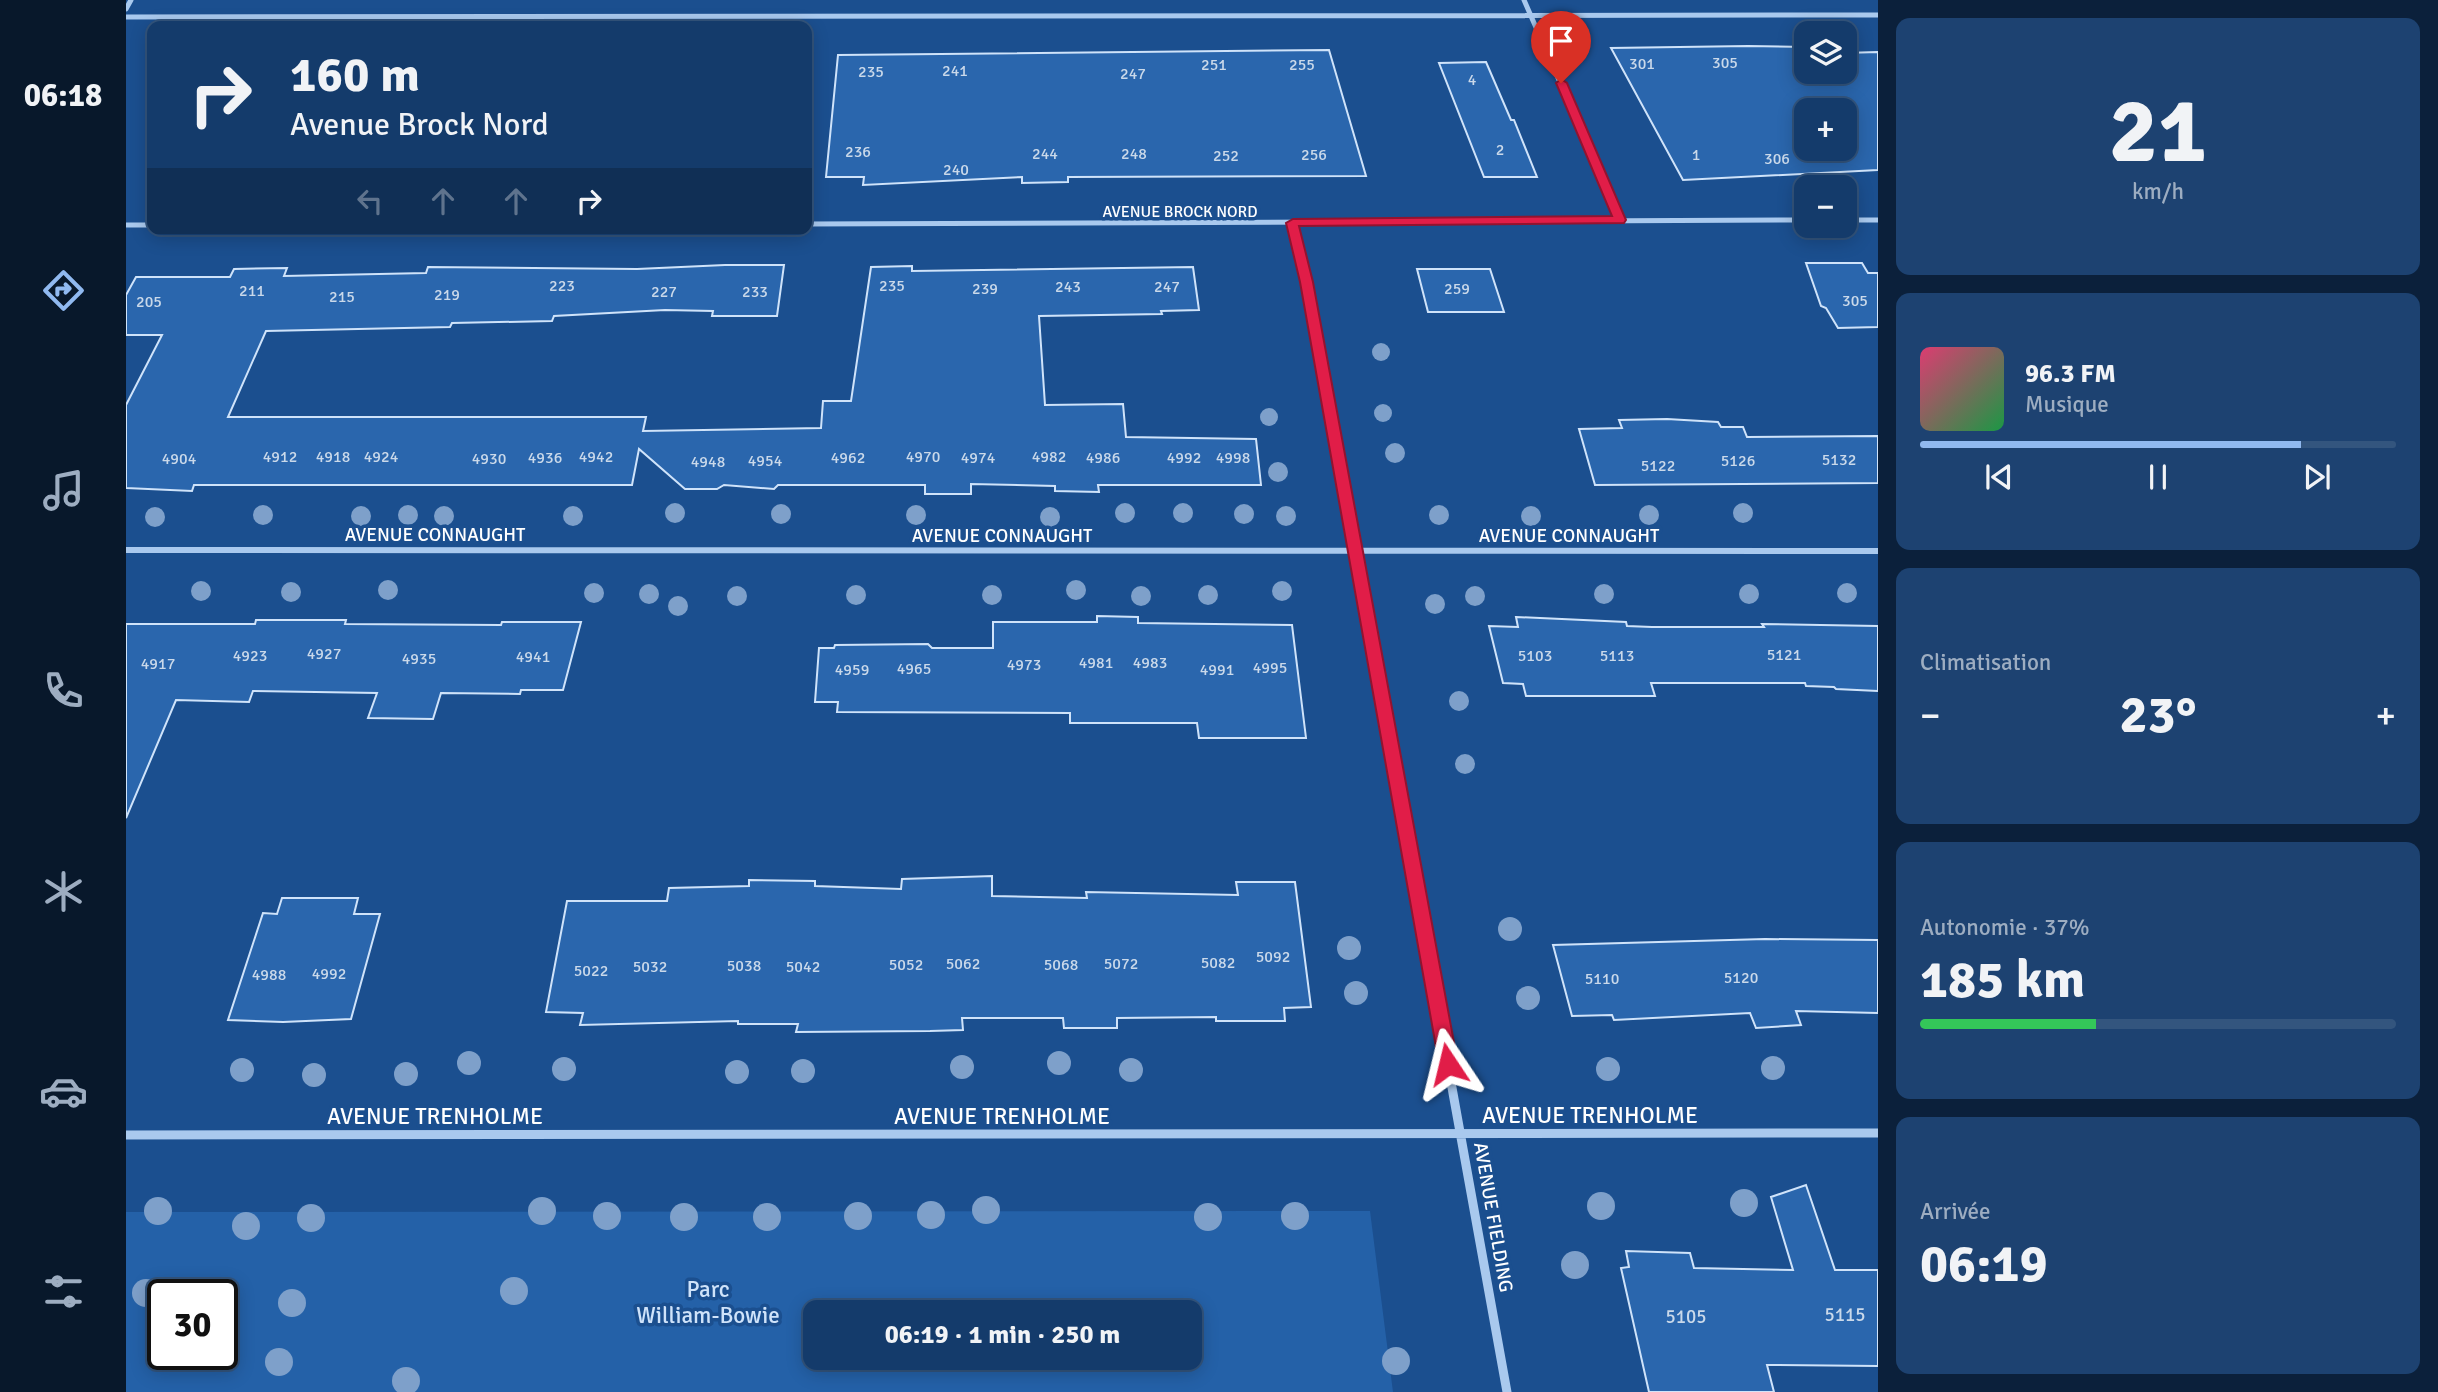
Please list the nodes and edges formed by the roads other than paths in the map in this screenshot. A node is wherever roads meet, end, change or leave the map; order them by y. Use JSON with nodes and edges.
{"nodes":[{"id":1,"x":131,"y":0,"type":"edge"},
{"id":2,"x":1524,"y":0,"type":"edge"},
{"id":3,"x":126,"y":9,"type":"edge"},
{"id":4,"x":1530,"y":14,"type":"junction"},
{"id":5,"x":1878,"y":15,"type":"edge"},
{"id":6,"x":126,"y":17,"type":"edge"},
{"id":7,"x":1620,"y":220,"type":"junction"},
{"id":8,"x":1794,"y":220,"type":"edge"},
{"id":9,"x":1857,"y":220,"type":"edge"},
{"id":10,"x":1878,"y":220,"type":"edge"},
{"id":11,"x":1293,"y":223,"type":"junction"},
{"id":12,"x":812,"y":224,"type":"edge"},
{"id":13,"x":126,"y":225,"type":"edge"},
{"id":14,"x":147,"y":225,"type":"edge"},
{"id":15,"x":126,"y":550,"type":"edge"},
{"id":16,"x":1355,"y":551,"type":"junction"},
{"id":17,"x":1878,"y":551,"type":"edge"},
{"id":18,"x":1878,"y":1133,"type":"edge"},
{"id":19,"x":126,"y":1135,"type":"edge"},
{"id":20,"x":1461,"y":1135,"type":"junction"},
{"id":21,"x":1507,"y":1392,"type":"edge"}],
"edges":[{"from":1,"to":3,"type":"street"},
{"from":2,"to":4,"type":"street"},
{"from":4,"to":5,"type":"street"},
{"from":4,"to":6,"type":"street"},
{"from":4,"to":7,"type":"street"},
{"from":7,"to":8,"type":"street","name":"AVENUE BROCK NORD"},
{"from":7,"to":11,"type":"street","name":"AVENUE BROCK NORD"},
{"from":9,"to":10,"type":"street"},
{"from":11,"to":12,"type":"street","name":"AVENUE BROCK NORD"},
{"from":11,"to":16,"type":"street","name":"AVENUE FIELDING"},
{"from":13,"to":14,"type":"street"},
{"from":15,"to":16,"type":"street","name":"AVENUE CONNAUGHT"},
{"from":16,"to":17,"type":"street","name":"AVENUE CONNAUGHT"},
{"from":16,"to":20,"type":"street","name":"AVENUE FIELDING"},
{"from":18,"to":20,"type":"street","name":"AVENUE TRENHOLME"},
{"from":19,"to":20,"type":"street","name":"AVENUE TRENHOLME"},
{"from":20,"to":21,"type":"street","name":"AVENUE FIELDING"}]}
